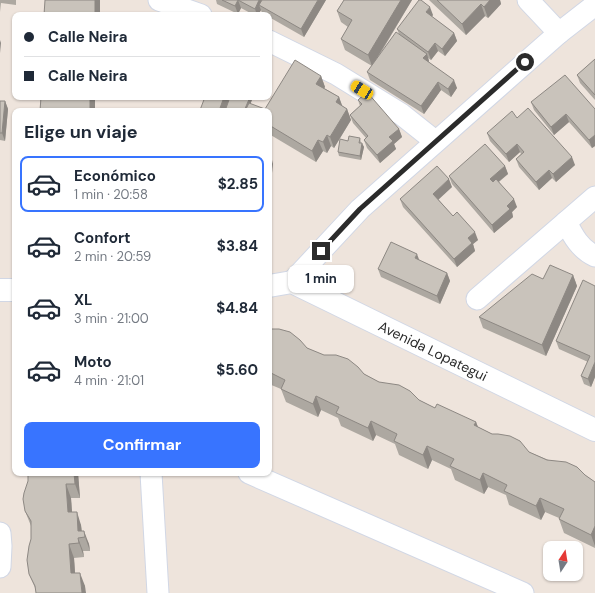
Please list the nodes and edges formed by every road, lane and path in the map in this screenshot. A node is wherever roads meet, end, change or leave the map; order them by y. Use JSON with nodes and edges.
{"nodes":[{"id":1,"x":158,"y":0,"type":"edge"},
{"id":2,"x":528,"y":0,"type":"edge"},
{"id":3,"x":595,"y":5,"type":"edge"},
{"id":4,"x":192,"y":12,"type":"edge"},
{"id":5,"x":559,"y":33,"type":"junction"},
{"id":6,"x":272,"y":42,"type":"edge"},
{"id":7,"x":435,"y":141,"type":"junction"},
{"id":8,"x":595,"y":197,"type":"edge"},
{"id":9,"x":566,"y":222,"type":"junction"},
{"id":10,"x":595,"y":256,"type":"edge"},
{"id":11,"x":292,"y":282,"type":"junction"},
{"id":12,"x":272,"y":285,"type":"edge"},
{"id":13,"x":0,"y":290,"type":"edge"},
{"id":14,"x":12,"y":290,"type":"edge"},
{"id":15,"x":477,"y":299,"type":"dead end"},
{"id":16,"x":595,"y":430,"type":"edge"},
{"id":17,"x":151,"y":476,"type":"edge"},
{"id":18,"x":256,"y":476,"type":"edge"},
{"id":19,"x":0,"y":533,"type":"edge"},
{"id":20,"x":0,"y":567,"type":"edge"},
{"id":21,"x":158,"y":593,"type":"edge"},
{"id":22,"x":523,"y":593,"type":"edge"}],
"edges":[{"from":1,"to":4,"type":"street"},
{"from":2,"to":5,"type":"street"},
{"from":3,"to":5,"type":"street"},
{"from":5,"to":7,"type":"street"},
{"from":6,"to":7,"type":"street"},
{"from":7,"to":11,"type":"street"},
{"from":8,"to":9,"type":"street"},
{"from":9,"to":10,"type":"street"},
{"from":9,"to":15,"type":"street"},
{"from":11,"to":12,"type":"street"},
{"from":11,"to":16,"type":"street","name":"Avenida Lopategui"},
{"from":13,"to":14,"type":"street"},
{"from":17,"to":21,"type":"street"},
{"from":18,"to":22,"type":"street"},
{"from":19,"to":20,"type":"street"}]}
